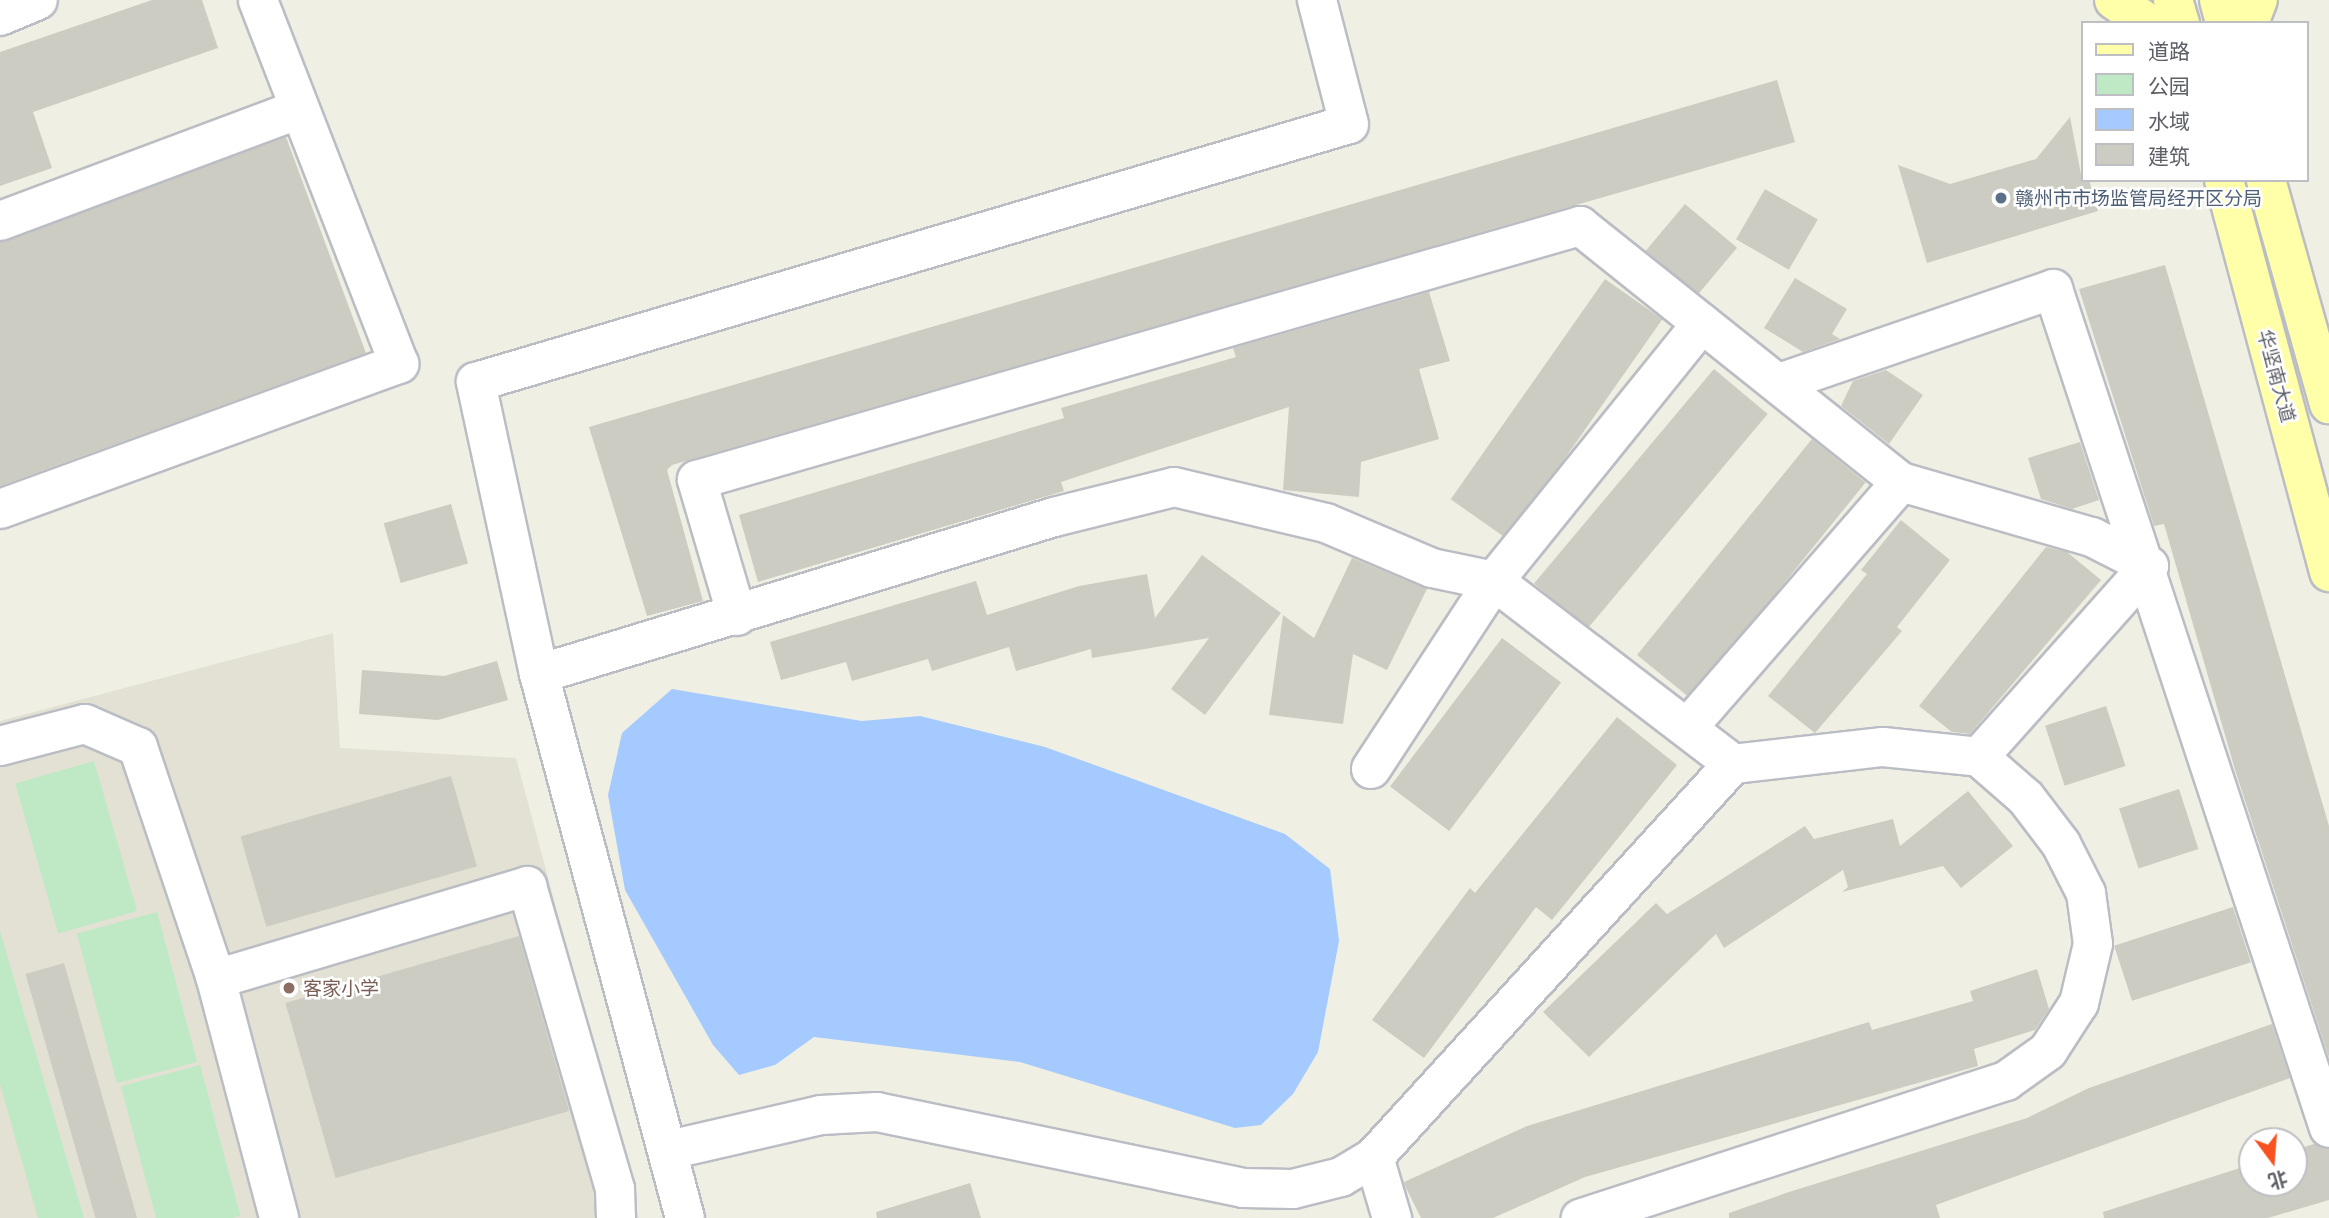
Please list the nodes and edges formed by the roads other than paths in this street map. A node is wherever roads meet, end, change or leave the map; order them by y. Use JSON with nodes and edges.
{"nodes":[{"id":1,"x":38,"y":0,"type":"edge"},
{"id":2,"x":258,"y":0,"type":"edge"},
{"id":3,"x":1317,"y":0,"type":"edge"},
{"id":4,"x":2114,"y":0,"type":"edge"},
{"id":5,"x":2173,"y":0,"type":"edge"},
{"id":6,"x":2219,"y":0,"type":"edge"},
{"id":7,"x":2258,"y":0,"type":"edge"},
{"id":8,"x":0,"y":16,"type":"edge"},
{"id":9,"x":2145,"y":21,"type":"edge"},
{"id":10,"x":2179,"y":21,"type":"edge"},
{"id":11,"x":2224,"y":21,"type":"edge"},
{"id":12,"x":2250,"y":21,"type":"edge"},
{"id":13,"x":299,"y":109,"type":"junction"},
{"id":14,"x":2225,"y":182,"type":"edge"},
{"id":15,"x":2267,"y":182,"type":"edge"},
{"id":16,"x":0,"y":221,"type":"edge"},
{"id":17,"x":1702,"y":323,"type":"junction"},
{"id":18,"x":1779,"y":383,"type":"junction"},
{"id":19,"x":2329,"y":404,"type":"edge"},
{"id":20,"x":1901,"y":482,"type":"junction"},
{"id":21,"x":0,"y":509,"type":"edge"},
{"id":22,"x":2149,"y":566,"type":"junction"},
{"id":23,"x":2329,"y":572,"type":"edge"},
{"id":24,"x":1494,"y":581,"type":"junction"},
{"id":25,"x":737,"y":616,"type":"junction"},
{"id":26,"x":539,"y":674,"type":"junction"},
{"id":27,"x":1689,"y":726,"type":"junction"},
{"id":28,"x":0,"y":746,"type":"edge"},
{"id":29,"x":1979,"y":757,"type":"junction"},
{"id":30,"x":1733,"y":764,"type":"junction"},
{"id":31,"x":1371,"y":769,"type":"dead end"},
{"id":32,"x":216,"y":979,"type":"junction"},
{"id":33,"x":2329,"y":1128,"type":"edge"},
{"id":34,"x":669,"y":1150,"type":"junction"},
{"id":35,"x":1374,"y":1157,"type":"junction"},
{"id":36,"x":279,"y":1218,"type":"edge"},
{"id":37,"x":616,"y":1218,"type":"edge"},
{"id":38,"x":685,"y":1218,"type":"edge"},
{"id":39,"x":1392,"y":1218,"type":"edge"},
{"id":40,"x":1581,"y":1218,"type":"edge"}],
"edges":[{"from":1,"to":8,"type":"street"},
{"from":2,"to":13,"type":"street"},
{"from":3,"to":26,"type":"street"},
{"from":4,"to":9,"type":"main road"},
{"from":5,"to":10,"type":"main road"},
{"from":6,"to":11,"type":"main road"},
{"from":7,"to":12,"type":"main road"},
{"from":13,"to":16,"type":"street"},
{"from":13,"to":21,"type":"street"},
{"from":14,"to":23,"type":"main road","name":"华坚南大道"},
{"from":15,"to":19,"type":"main road"},
{"from":17,"to":18,"type":"street"},
{"from":17,"to":24,"type":"street"},
{"from":17,"to":25,"type":"street"},
{"from":18,"to":20,"type":"street"},
{"from":18,"to":22,"type":"street"},
{"from":20,"to":22,"type":"street"},
{"from":20,"to":27,"type":"street"},
{"from":22,"to":29,"type":"street"},
{"from":22,"to":33,"type":"street"},
{"from":24,"to":25,"type":"street"},
{"from":24,"to":27,"type":"street"},
{"from":24,"to":31,"type":"street"},
{"from":25,"to":26,"type":"street"},
{"from":26,"to":34,"type":"street"},
{"from":27,"to":30,"type":"street"},
{"from":28,"to":32,"type":"street"},
{"from":29,"to":30,"type":"street"},
{"from":29,"to":40,"type":"street"},
{"from":30,"to":35,"type":"street"},
{"from":32,"to":36,"type":"street"},
{"from":32,"to":37,"type":"street"},
{"from":34,"to":35,"type":"street"},
{"from":34,"to":38,"type":"street"},
{"from":35,"to":39,"type":"street"}]}
